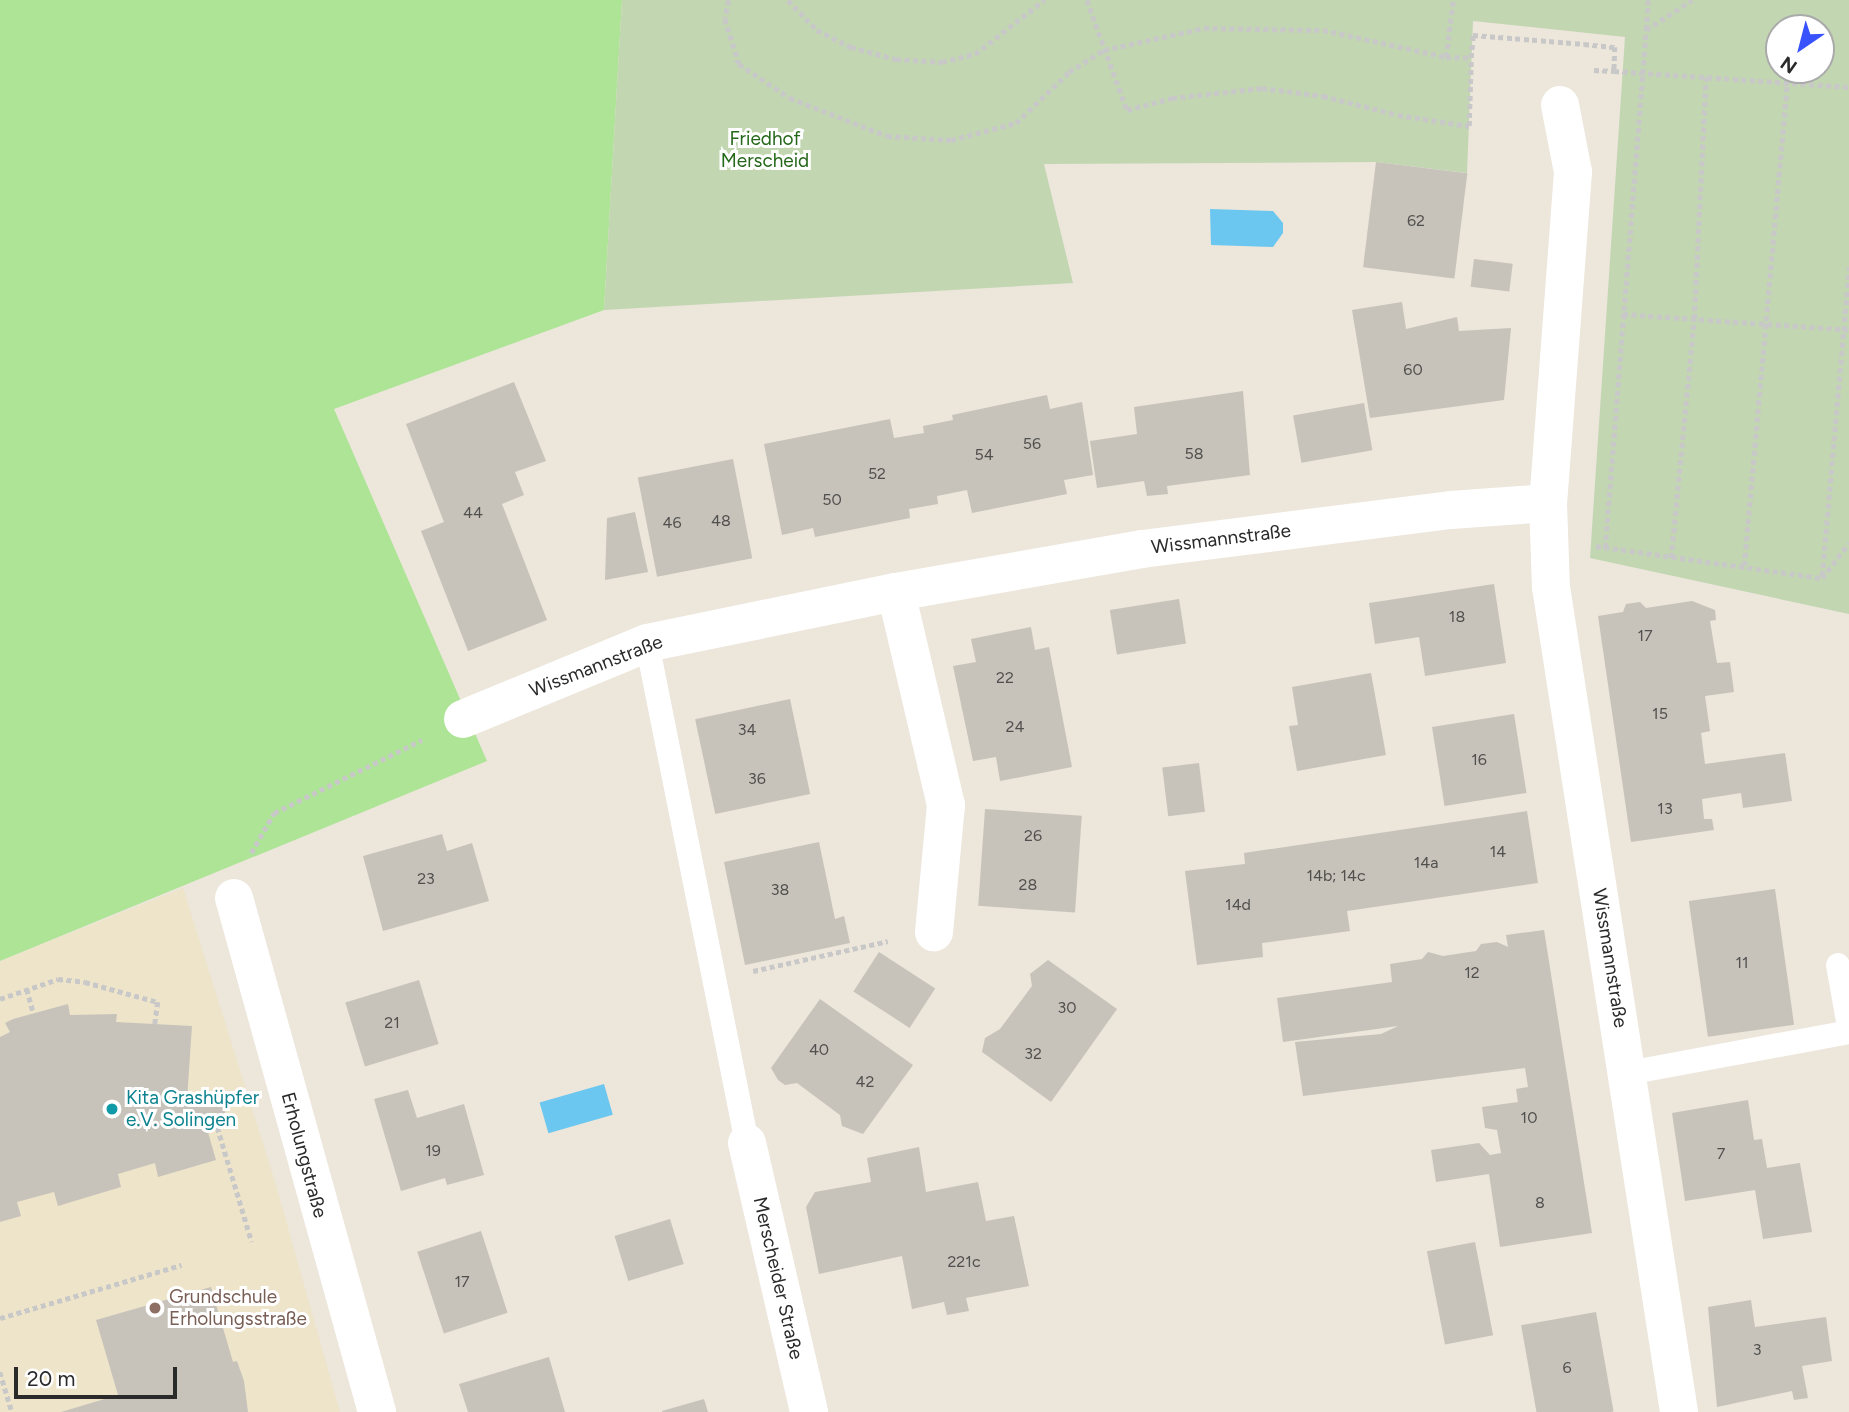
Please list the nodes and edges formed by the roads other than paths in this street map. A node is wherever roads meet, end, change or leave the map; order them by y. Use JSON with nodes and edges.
{"nodes":[{"id":1,"x":1560,"y":105,"type":"dead end"},
{"id":2,"x":1548,"y":522,"type":"junction"},
{"id":3,"x":896,"y":592,"type":"junction"},
{"id":4,"x":647,"y":643,"type":"junction"},
{"id":5,"x":463,"y":719,"type":"road end"},
{"id":6,"x":234,"y":898,"type":"road end"},
{"id":7,"x":934,"y":932,"type":"road end"},
{"id":8,"x":1838,"y":965,"type":"dead end"},
{"id":9,"x":1849,"y":1029,"type":"edge"},
{"id":10,"x":1628,"y":1073,"type":"junction"},
{"id":11,"x":747,"y":1143,"type":"joint"},
{"id":12,"x":377,"y":1412,"type":"edge"},
{"id":13,"x":809,"y":1412,"type":"edge"},
{"id":14,"x":1679,"y":1412,"type":"edge"}],
"edges":[{"from":1,"to":2,"type":"street","name":"Wissmannstraße"},
{"from":2,"to":3,"type":"street","name":"Wissmannstraße"},
{"from":2,"to":10,"type":"street","name":"Wissmannstraße"},
{"from":3,"to":4,"type":"street","name":"Wissmannstraße"},
{"from":3,"to":7,"type":"street"},
{"from":4,"to":5,"type":"street","name":"Wissmannstraße"},
{"from":4,"to":11,"type":"lane"},
{"from":6,"to":12,"type":"street","name":"Erholungstraße"},
{"from":8,"to":9,"type":"lane"},
{"from":9,"to":10,"type":"lane"},
{"from":10,"to":14,"type":"street","name":"Wissmannstraße"},
{"from":11,"to":13,"type":"street","name":"Merscheider Straße"}]}
